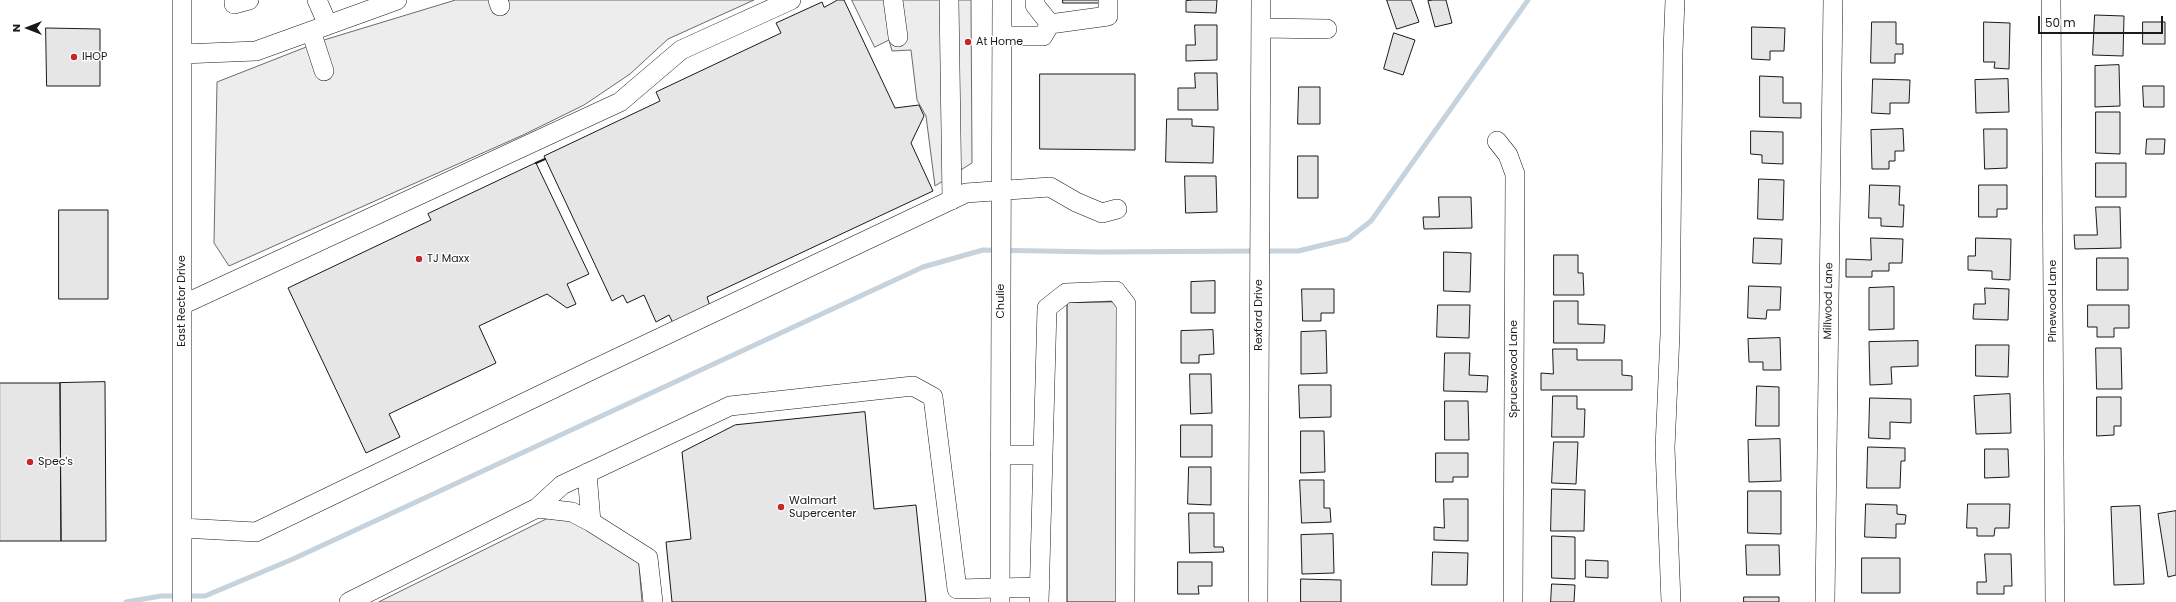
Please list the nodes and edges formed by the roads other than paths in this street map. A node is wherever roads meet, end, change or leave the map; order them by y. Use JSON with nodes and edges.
{"nodes":[{"id":1,"x":182,"y":0,"type":"edge"},
{"id":2,"x":234,"y":0,"type":"edge"},
{"id":3,"x":249,"y":0,"type":"edge"},
{"id":4,"x":317,"y":0,"type":"edge"},
{"id":5,"x":397,"y":0,"type":"edge"},
{"id":6,"x":791,"y":0,"type":"edge"},
{"id":7,"x":894,"y":0,"type":"edge"},
{"id":8,"x":949,"y":0,"type":"edge"},
{"id":9,"x":1002,"y":0,"type":"edge"},
{"id":10,"x":1035,"y":0,"type":"edge"},
{"id":11,"x":1108,"y":0,"type":"edge"},
{"id":12,"x":1261,"y":0,"type":"edge"},
{"id":13,"x":1676,"y":0,"type":"edge"},
{"id":14,"x":1833,"y":0,"type":"edge"},
{"id":15,"x":2051,"y":0,"type":"edge"},
{"id":16,"x":1050,"y":24,"type":"junction"},
{"id":17,"x":319,"y":28,"type":"junction"},
{"id":18,"x":1260,"y":28,"type":"junction"},
{"id":19,"x":1327,"y":29,"type":"dead end"},
{"id":20,"x":1002,"y":36,"type":"junction"},
{"id":21,"x":898,"y":37,"type":"dead end"},
{"id":22,"x":182,"y":54,"type":"junction"},
{"id":23,"x":324,"y":71,"type":"dead end"},
{"id":24,"x":1497,"y":141,"type":"dead end"},
{"id":25,"x":1001,"y":189,"type":"junction"},
{"id":26,"x":952,"y":200,"type":"junction"},
{"id":27,"x":1116,"y":209,"type":"dead end"},
{"id":28,"x":182,"y":305,"type":"junction"},
{"id":29,"x":1000,"y":455,"type":"junction"},
{"id":30,"x":1043,"y":455,"type":"junction"},
{"id":31,"x":587,"y":473,"type":"junction"},
{"id":32,"x":537,"y":508,"type":"junction"},
{"id":33,"x":591,"y":522,"type":"junction"},
{"id":34,"x":182,"y":528,"type":"junction"},
{"id":35,"x":1000,"y":594,"type":"edge"},
{"id":36,"x":1040,"y":594,"type":"edge"},
{"id":37,"x":957,"y":596,"type":"edge"},
{"id":38,"x":182,"y":602,"type":"edge"},
{"id":39,"x":349,"y":602,"type":"edge"},
{"id":40,"x":652,"y":602,"type":"edge"},
{"id":41,"x":1125,"y":602,"type":"edge"},
{"id":42,"x":1258,"y":602,"type":"edge"},
{"id":43,"x":1513,"y":602,"type":"edge"},
{"id":44,"x":1671,"y":602,"type":"edge"},
{"id":45,"x":1824,"y":602,"type":"edge"},
{"id":46,"x":2055,"y":602,"type":"edge"}],
"edges":[{"from":1,"to":22,"type":"street","name":"East Rector Drive"},
{"from":2,"to":3,"type":"street"},
{"from":4,"to":17,"type":"street"},
{"from":5,"to":17,"type":"street"},
{"from":6,"to":28,"type":"street"},
{"from":7,"to":21,"type":"street"},
{"from":8,"to":26,"type":"street"},
{"from":9,"to":20,"type":"street","name":"Chulie"},
{"from":10,"to":16,"type":"street"},
{"from":11,"to":16,"type":"street"},
{"from":12,"to":18,"type":"street","name":"Rexford Drive"},
{"from":13,"to":44,"type":"street"},
{"from":14,"to":45,"type":"street","name":"Millwood Lane"},
{"from":15,"to":46,"type":"street","name":"Pinewood Lane"},
{"from":16,"to":20,"type":"street"},
{"from":17,"to":22,"type":"street"},
{"from":17,"to":23,"type":"street"},
{"from":18,"to":19,"type":"street"},
{"from":18,"to":42,"type":"street","name":"Rexford Drive"},
{"from":20,"to":25,"type":"street","name":"Chulie"},
{"from":22,"to":28,"type":"street","name":"East Rector Drive"},
{"from":24,"to":43,"type":"street","name":"Sprucewood Lane"},
{"from":25,"to":26,"type":"street"},
{"from":25,"to":27,"type":"street"},
{"from":25,"to":29,"type":"street","name":"Chulie"},
{"from":26,"to":34,"type":"street"},
{"from":28,"to":34,"type":"street","name":"East Rector Drive"},
{"from":29,"to":30,"type":"street"},
{"from":29,"to":35,"type":"street","name":"Chulie"},
{"from":30,"to":36,"type":"street"},
{"from":30,"to":41,"type":"street"},
{"from":31,"to":32,"type":"street"},
{"from":31,"to":33,"type":"street"},
{"from":31,"to":37,"type":"street"},
{"from":32,"to":33,"type":"street"},
{"from":32,"to":39,"type":"street"},
{"from":33,"to":40,"type":"street"},
{"from":34,"to":38,"type":"street","name":"East Rector Drive"},
{"from":35,"to":36,"type":"street"},
{"from":35,"to":37,"type":"street"}]}
